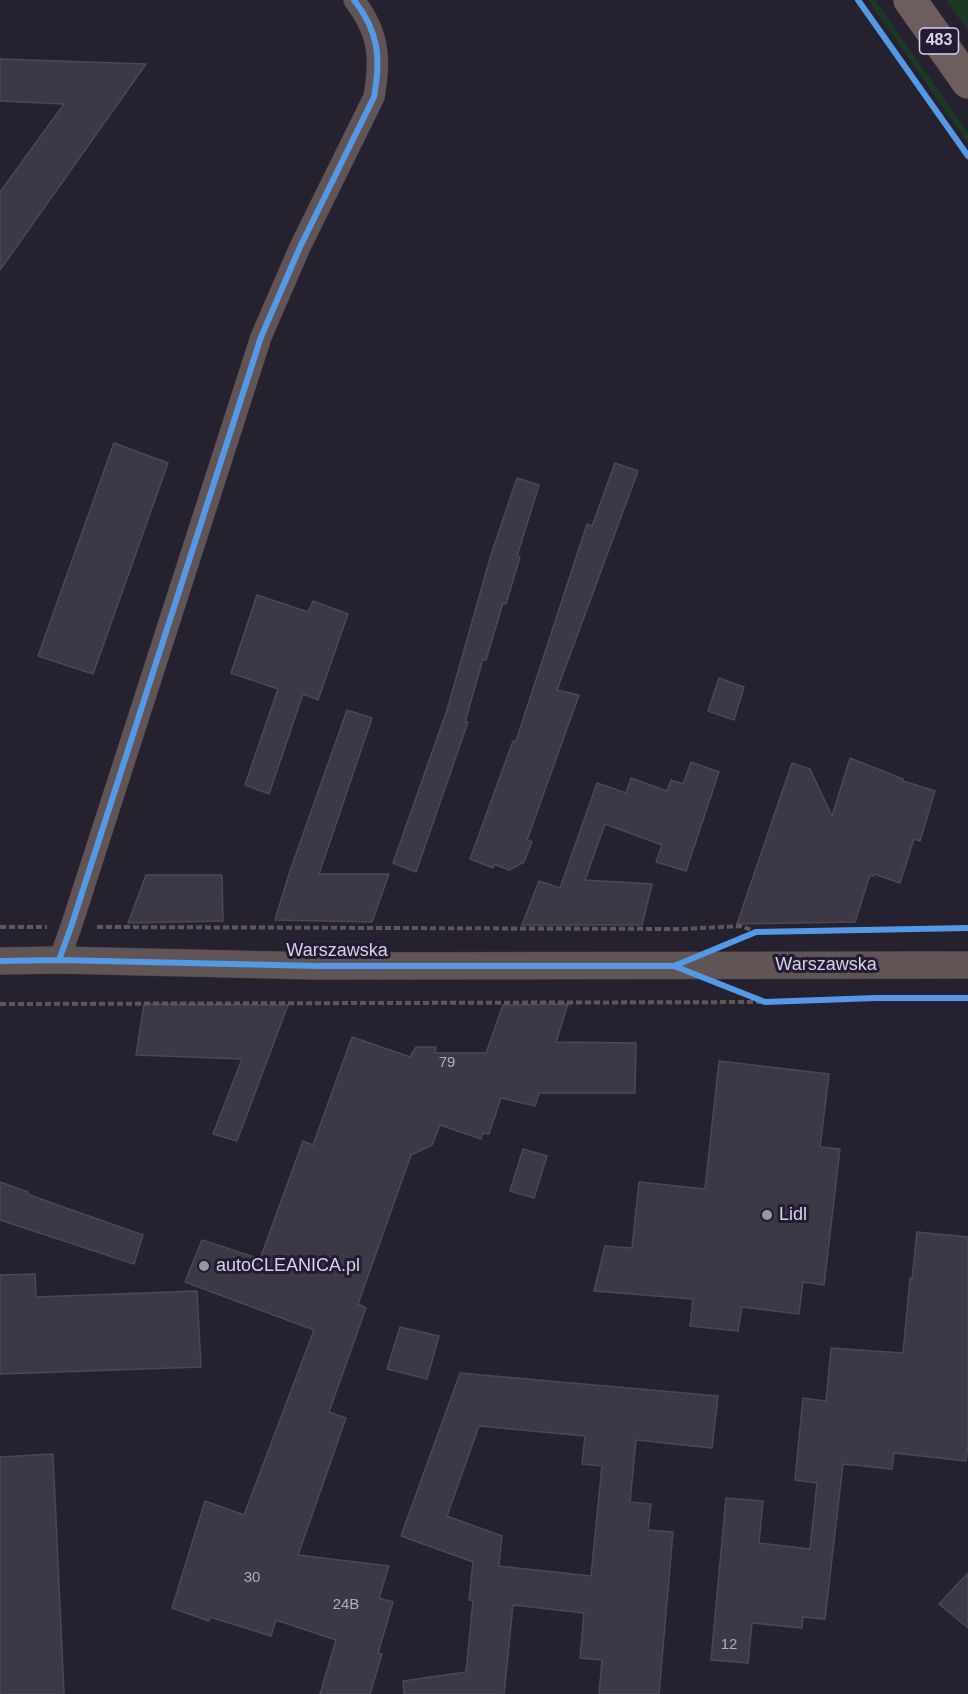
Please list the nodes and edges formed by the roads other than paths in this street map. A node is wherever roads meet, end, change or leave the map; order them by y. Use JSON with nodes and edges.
{"nodes":[{"id":1,"x":354,"y":0,"type":"edge"},
{"id":2,"x":910,"y":0,"type":"edge"},
{"id":3,"x":968,"y":82,"type":"edge"},
{"id":4,"x":59,"y":960,"type":"junction"},
{"id":5,"x":0,"y":961,"type":"edge"},
{"id":6,"x":968,"y":965,"type":"edge"}],
"edges":[{"from":1,"to":4,"type":"street"},
{"from":2,"to":3,"type":"main road","number":"483"},
{"from":4,"to":5,"type":"street","name":"Warszawska"},
{"from":4,"to":6,"type":"street","name":"Warszawska"}]}
